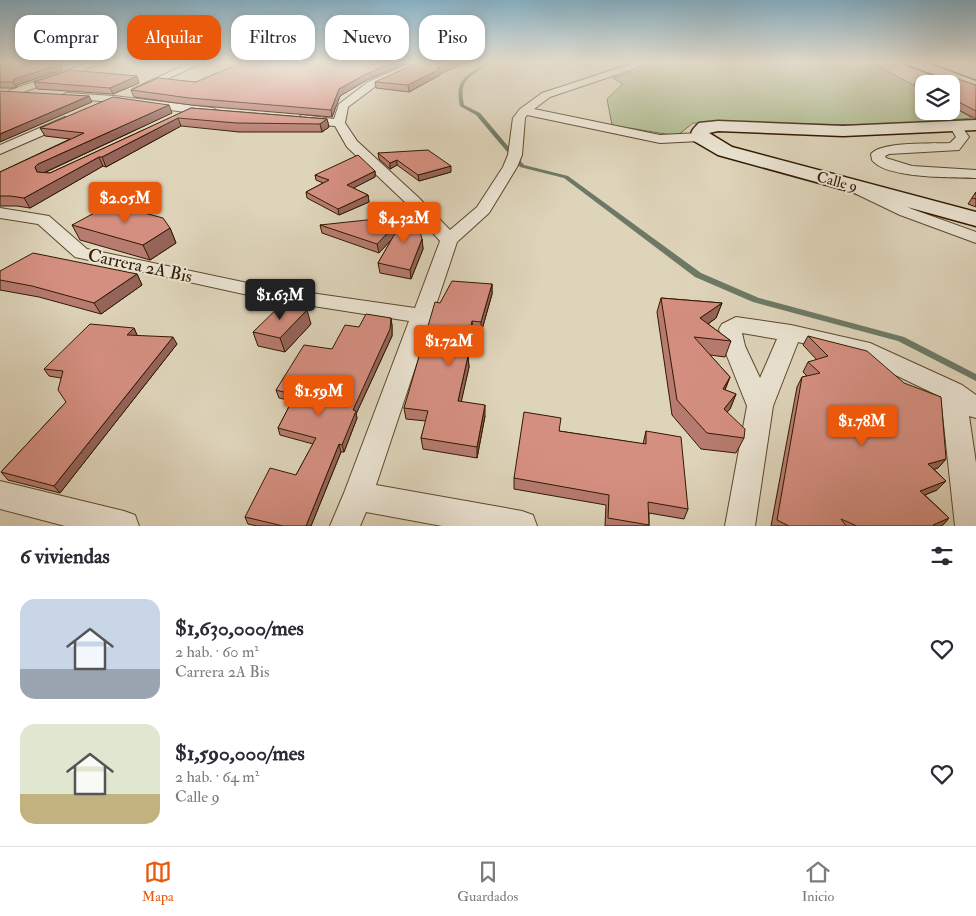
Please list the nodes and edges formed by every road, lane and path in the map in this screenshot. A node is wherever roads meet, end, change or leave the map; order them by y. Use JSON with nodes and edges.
{"nodes":[{"id":1,"x":30,"y":87,"type":"edge"},
{"id":2,"x":142,"y":87,"type":"edge"},
{"id":3,"x":369,"y":87,"type":"edge"},
{"id":4,"x":573,"y":87,"type":"edge"},
{"id":5,"x":0,"y":92,"type":"edge"},
{"id":6,"x":14,"y":92,"type":"junction"},
{"id":7,"x":114,"y":99,"type":"junction"},
{"id":8,"x":191,"y":110,"type":"junction"},
{"id":9,"x":524,"y":111,"type":"junction"},
{"id":10,"x":220,"y":112,"type":"edge"},
{"id":11,"x":173,"y":118,"type":"edge"},
{"id":12,"x":289,"y":118,"type":"edge"},
{"id":13,"x":338,"y":123,"type":"junction"},
{"id":14,"x":976,"y":125,"type":"edge"},
{"id":15,"x":956,"y":127,"type":"junction"},
{"id":16,"x":700,"y":137,"type":"junction"},
{"id":17,"x":0,"y":150,"type":"edge"},
{"id":18,"x":976,"y":174,"type":"edge"},
{"id":19,"x":847,"y":185,"type":"junction"},
{"id":20,"x":0,"y":213,"type":"edge"},
{"id":21,"x":976,"y":219,"type":"edge"},
{"id":22,"x":976,"y":238,"type":"edge"},
{"id":23,"x":449,"y":240,"type":"junction"},
{"id":24,"x":422,"y":316,"type":"junction"},
{"id":25,"x":792,"y":333,"type":"junction"},
{"id":26,"x":953,"y":392,"type":"junction"},
{"id":27,"x":760,"y":406,"type":"junction"},
{"id":28,"x":976,"y":408,"type":"edge"},
{"id":29,"x":0,"y":495,"type":"edge"},
{"id":30,"x":358,"y":496,"type":"junction"},
{"id":31,"x":124,"y":526,"type":"edge"},
{"id":32,"x":345,"y":526,"type":"edge"},
{"id":33,"x":522,"y":526,"type":"edge"},
{"id":34,"x":740,"y":526,"type":"edge"},
{"id":35,"x":970,"y":526,"type":"edge"}],
"edges":[{"from":1,"to":6,"type":"street"},
{"from":2,"to":7,"type":"street"},
{"from":3,"to":13,"type":"street"},
{"from":4,"to":9,"type":"street"},
{"from":5,"to":6,"type":"street"},
{"from":6,"to":7,"type":"street"},
{"from":7,"to":8,"type":"street"},
{"from":7,"to":17,"type":"street"},
{"from":8,"to":10,"type":"street"},
{"from":8,"to":11,"type":"street"},
{"from":9,"to":16,"type":"street"},
{"from":9,"to":23,"type":"street"},
{"from":12,"to":13,"type":"street"},
{"from":13,"to":23,"type":"street"},
{"from":14,"to":15,"type":"street"},
{"from":15,"to":16,"type":"street"},
{"from":15,"to":18,"type":"street"},
{"from":16,"to":19,"type":"street","name":"Calle 9"},
{"from":19,"to":21,"type":"street","name":"Calle 9"},
{"from":19,"to":22,"type":"street"},
{"from":20,"to":24,"type":"street","name":"Carrera 2A Bis"},
{"from":23,"to":24,"type":"street"},
{"from":24,"to":30,"type":"street"},
{"from":25,"to":26,"type":"street"},
{"from":25,"to":27,"type":"street"},
{"from":25,"to":27,"type":"street"},
{"from":26,"to":28,"type":"street"},
{"from":26,"to":35,"type":"street"},
{"from":27,"to":34,"type":"street"},
{"from":29,"to":31,"type":"street"},
{"from":30,"to":32,"type":"street"},
{"from":30,"to":33,"type":"street"}]}
